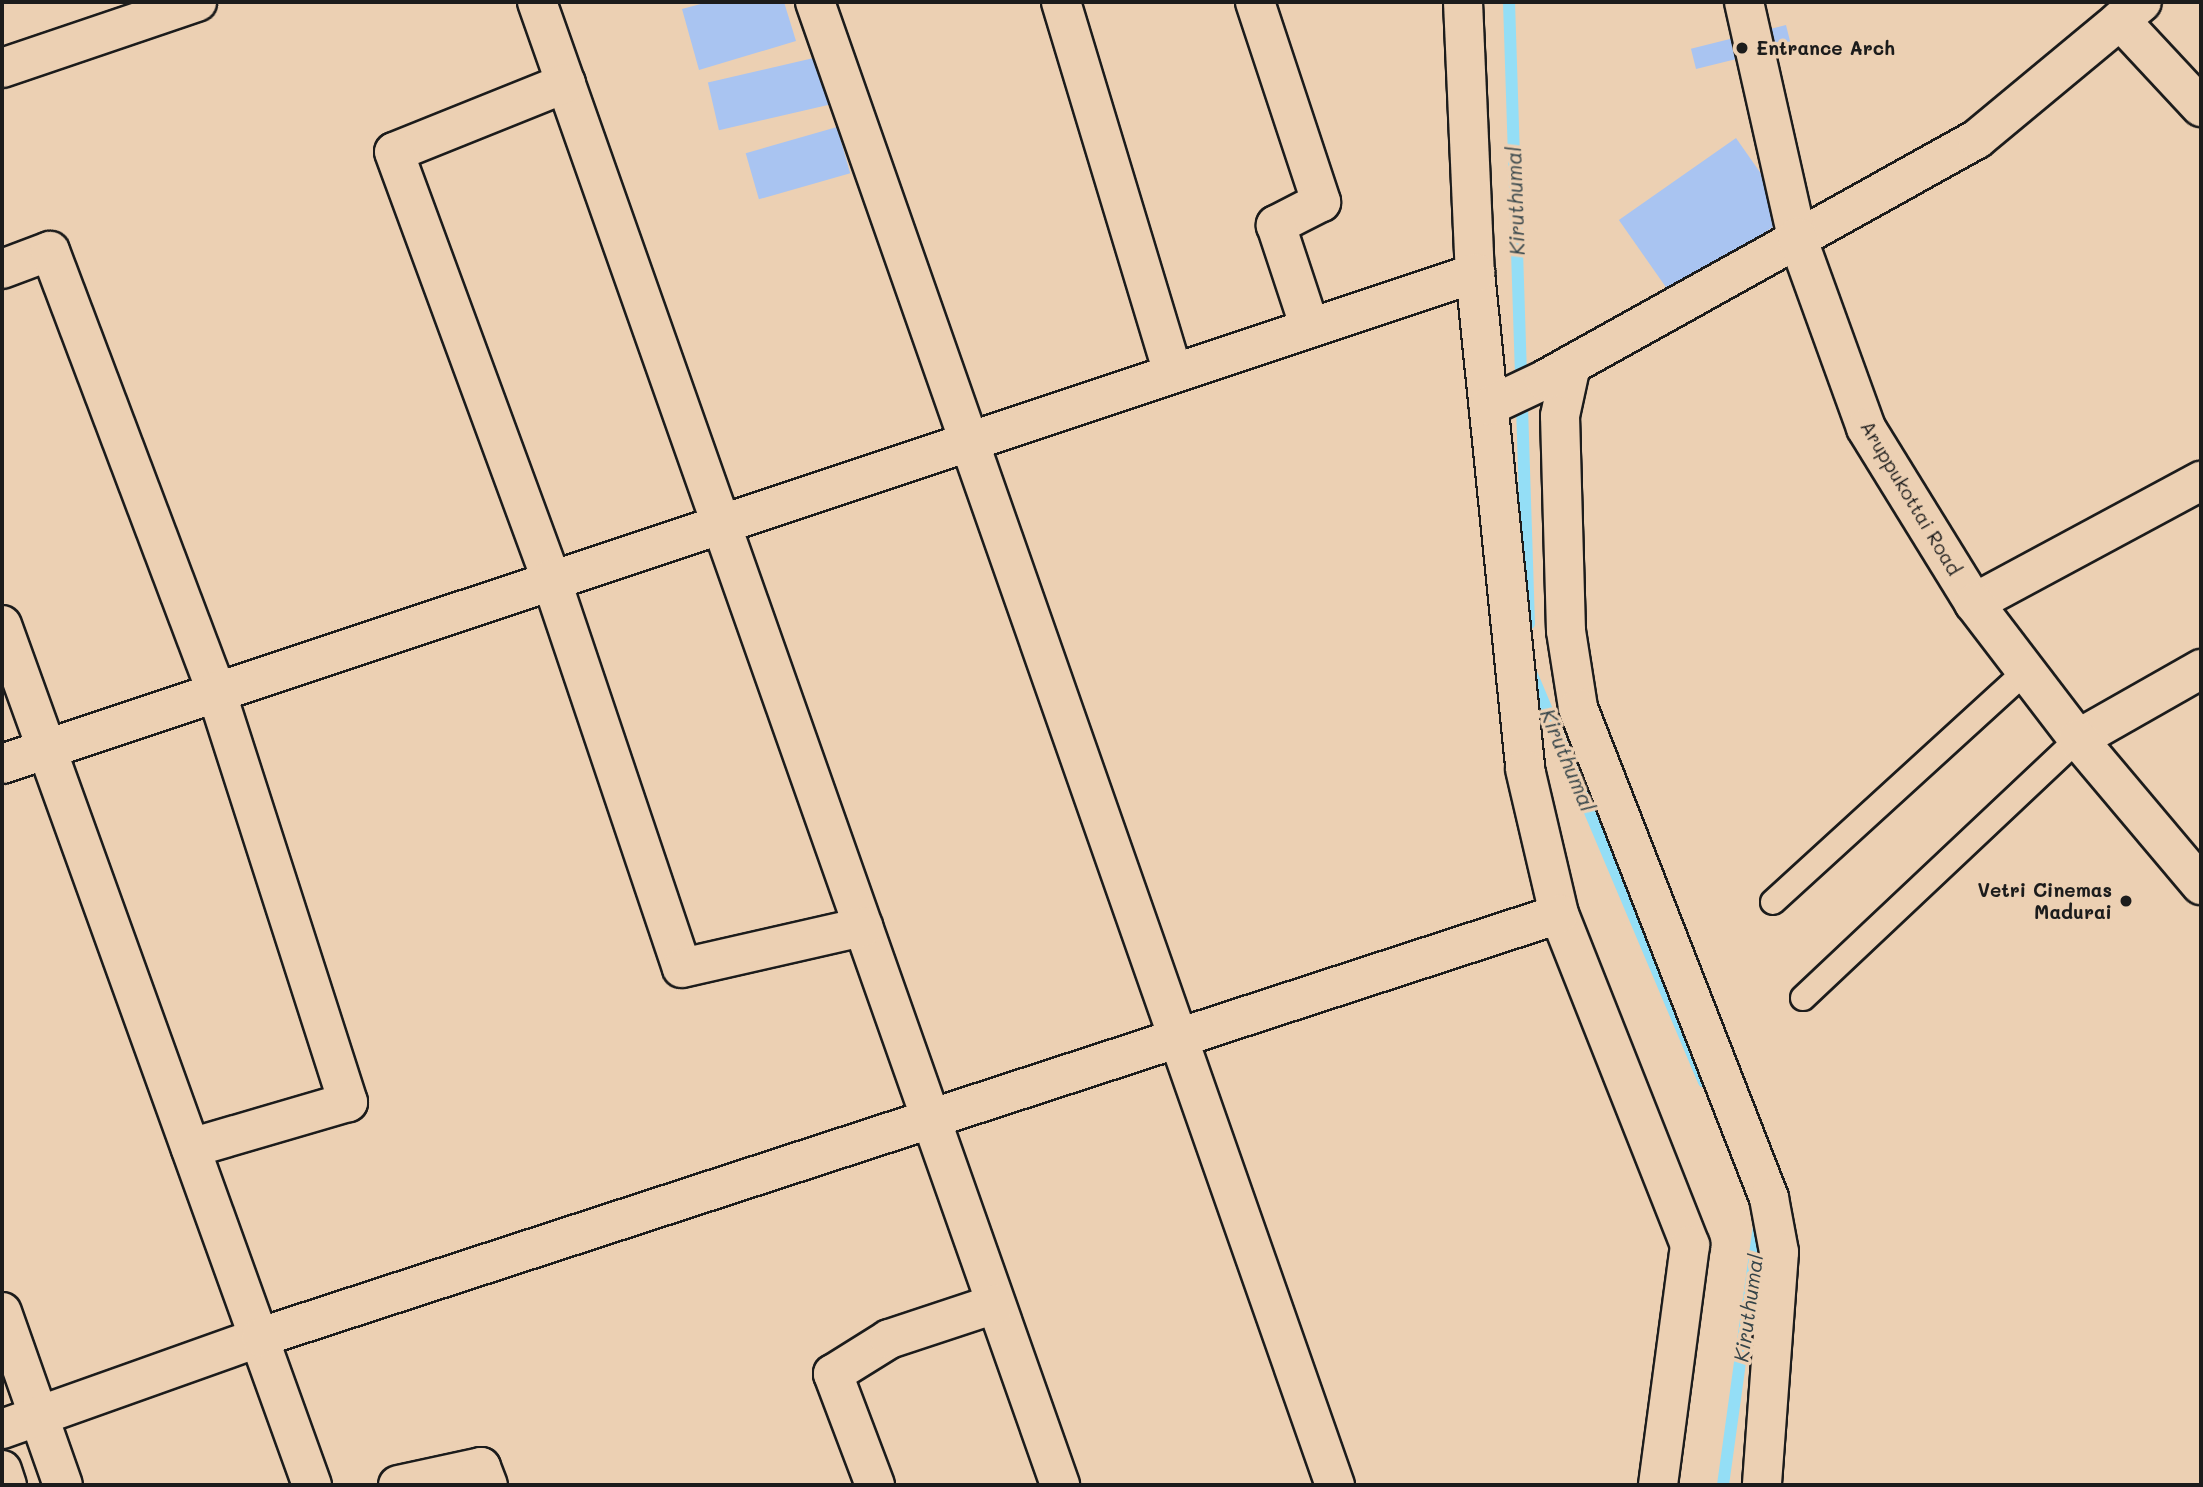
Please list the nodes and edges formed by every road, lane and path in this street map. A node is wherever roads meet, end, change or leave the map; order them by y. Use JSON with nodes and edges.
{"nodes":[{"id":1,"x":197,"y":2,"type":"edge"},
{"id":2,"x":537,"y":2,"type":"edge"},
{"id":3,"x":815,"y":2,"type":"edge"},
{"id":4,"x":1061,"y":2,"type":"edge"},
{"id":5,"x":1255,"y":2,"type":"edge"},
{"id":6,"x":1463,"y":2,"type":"edge"},
{"id":7,"x":1744,"y":2,"type":"edge"},
{"id":8,"x":2131,"y":11,"type":"edge"},
{"id":9,"x":2,"y":68,"type":"edge"},
{"id":10,"x":566,"y":83,"type":"junction"},
{"id":11,"x":2201,"y":107,"type":"edge"},
{"id":12,"x":1797,"y":237,"type":"junction"},
{"id":13,"x":2,"y":269,"type":"edge"},
{"id":14,"x":1475,"y":274,"type":"junction"},
{"id":15,"x":1310,"y":328,"type":"junction"},
{"id":16,"x":1173,"y":373,"type":"junction"},
{"id":17,"x":1558,"y":373,"type":"junction"},
{"id":18,"x":1499,"y":402,"type":"junction"},
{"id":19,"x":968,"y":440,"type":"junction"},
{"id":20,"x":2201,"y":481,"type":"edge"},
{"id":21,"x":722,"y":522,"type":"junction"},
{"id":22,"x":551,"y":579,"type":"junction"},
{"id":23,"x":1973,"y":603,"type":"junction"},
{"id":24,"x":2,"y":625,"type":"edge"},
{"id":25,"x":2201,"y":669,"type":"edge"},
{"id":26,"x":2025,"y":673,"type":"junction"},
{"id":27,"x":216,"y":691,"type":"junction"},
{"id":28,"x":2078,"y":739,"type":"junction"},
{"id":29,"x":44,"y":748,"type":"junction"},
{"id":30,"x":2,"y":764,"type":"edge"},
{"id":31,"x":2201,"y":885,"type":"edge"},
{"id":32,"x":1773,"y":902,"type":"dead end"},
{"id":33,"x":1559,"y":914,"type":"junction"},
{"id":34,"x":863,"y":927,"type":"junction"},
{"id":35,"x":1803,"y":998,"type":"dead end"},
{"id":36,"x":1177,"y":1038,"type":"junction"},
{"id":37,"x":931,"y":1118,"type":"junction"},
{"id":38,"x":191,"y":1147,"type":"junction"},
{"id":39,"x":995,"y":1304,"type":"junction"},
{"id":40,"x":2,"y":1312,"type":"edge"},
{"id":41,"x":261,"y":1337,"type":"junction"},
{"id":42,"x":38,"y":1415,"type":"junction"},
{"id":43,"x":2,"y":1429,"type":"edge"},
{"id":44,"x":2,"y":1470,"type":"edge"},
{"id":45,"x":7,"y":1485,"type":"edge"},
{"id":46,"x":64,"y":1485,"type":"edge"},
{"id":47,"x":312,"y":1485,"type":"edge"},
{"id":48,"x":398,"y":1485,"type":"edge"},
{"id":49,"x":488,"y":1485,"type":"edge"},
{"id":50,"x":875,"y":1485,"type":"edge"},
{"id":51,"x":1060,"y":1485,"type":"edge"},
{"id":52,"x":1335,"y":1485,"type":"edge"},
{"id":53,"x":1658,"y":1485,"type":"edge"},
{"id":54,"x":1762,"y":1485,"type":"edge"}],
"edges":[{"from":1,"to":9,"type":"street"},
{"from":2,"to":10,"type":"street"},
{"from":3,"to":19,"type":"street"},
{"from":4,"to":16,"type":"street"},
{"from":5,"to":15,"type":"street"},
{"from":6,"to":14,"type":"street"},
{"from":7,"to":12,"type":"street","name":"Aruppukottai Road"},
{"from":8,"to":11,"type":"street"},
{"from":8,"to":12,"type":"street"},
{"from":10,"to":21,"type":"street"},
{"from":10,"to":22,"type":"street"},
{"from":12,"to":17,"type":"street"},
{"from":12,"to":23,"type":"street","name":"Aruppukottai Road"},
{"from":13,"to":27,"type":"street"},
{"from":14,"to":15,"type":"street"},
{"from":14,"to":18,"type":"street"},
{"from":15,"to":16,"type":"street"},
{"from":16,"to":19,"type":"street"},
{"from":17,"to":18,"type":"street"},
{"from":17,"to":54,"type":"street"},
{"from":18,"to":33,"type":"street"},
{"from":19,"to":21,"type":"street"},
{"from":19,"to":36,"type":"street"},
{"from":20,"to":23,"type":"street"},
{"from":21,"to":22,"type":"street"},
{"from":21,"to":34,"type":"street"},
{"from":22,"to":27,"type":"street"},
{"from":22,"to":34,"type":"street"},
{"from":23,"to":26,"type":"street","name":"Aruppukottai Road"},
{"from":24,"to":29,"type":"street"},
{"from":25,"to":28,"type":"street"},
{"from":26,"to":28,"type":"street","name":"Aruppukottai Road"},
{"from":26,"to":32,"type":"lane"},
{"from":27,"to":29,"type":"street"},
{"from":27,"to":38,"type":"street"},
{"from":28,"to":31,"type":"street","name":"Aruppukottai Road"},
{"from":28,"to":35,"type":"lane"},
{"from":29,"to":30,"type":"street"},
{"from":29,"to":38,"type":"street"},
{"from":33,"to":36,"type":"street"},
{"from":33,"to":53,"type":"street"},
{"from":34,"to":37,"type":"street"},
{"from":36,"to":37,"type":"street"},
{"from":36,"to":52,"type":"street"},
{"from":37,"to":39,"type":"street"},
{"from":37,"to":41,"type":"street"},
{"from":38,"to":41,"type":"street"},
{"from":39,"to":50,"type":"street"},
{"from":39,"to":51,"type":"street"},
{"from":40,"to":42,"type":"street"},
{"from":41,"to":42,"type":"street"},
{"from":41,"to":47,"type":"street"},
{"from":42,"to":43,"type":"street"},
{"from":42,"to":46,"type":"street"},
{"from":44,"to":45,"type":"street"},
{"from":48,"to":49,"type":"street"}]}
